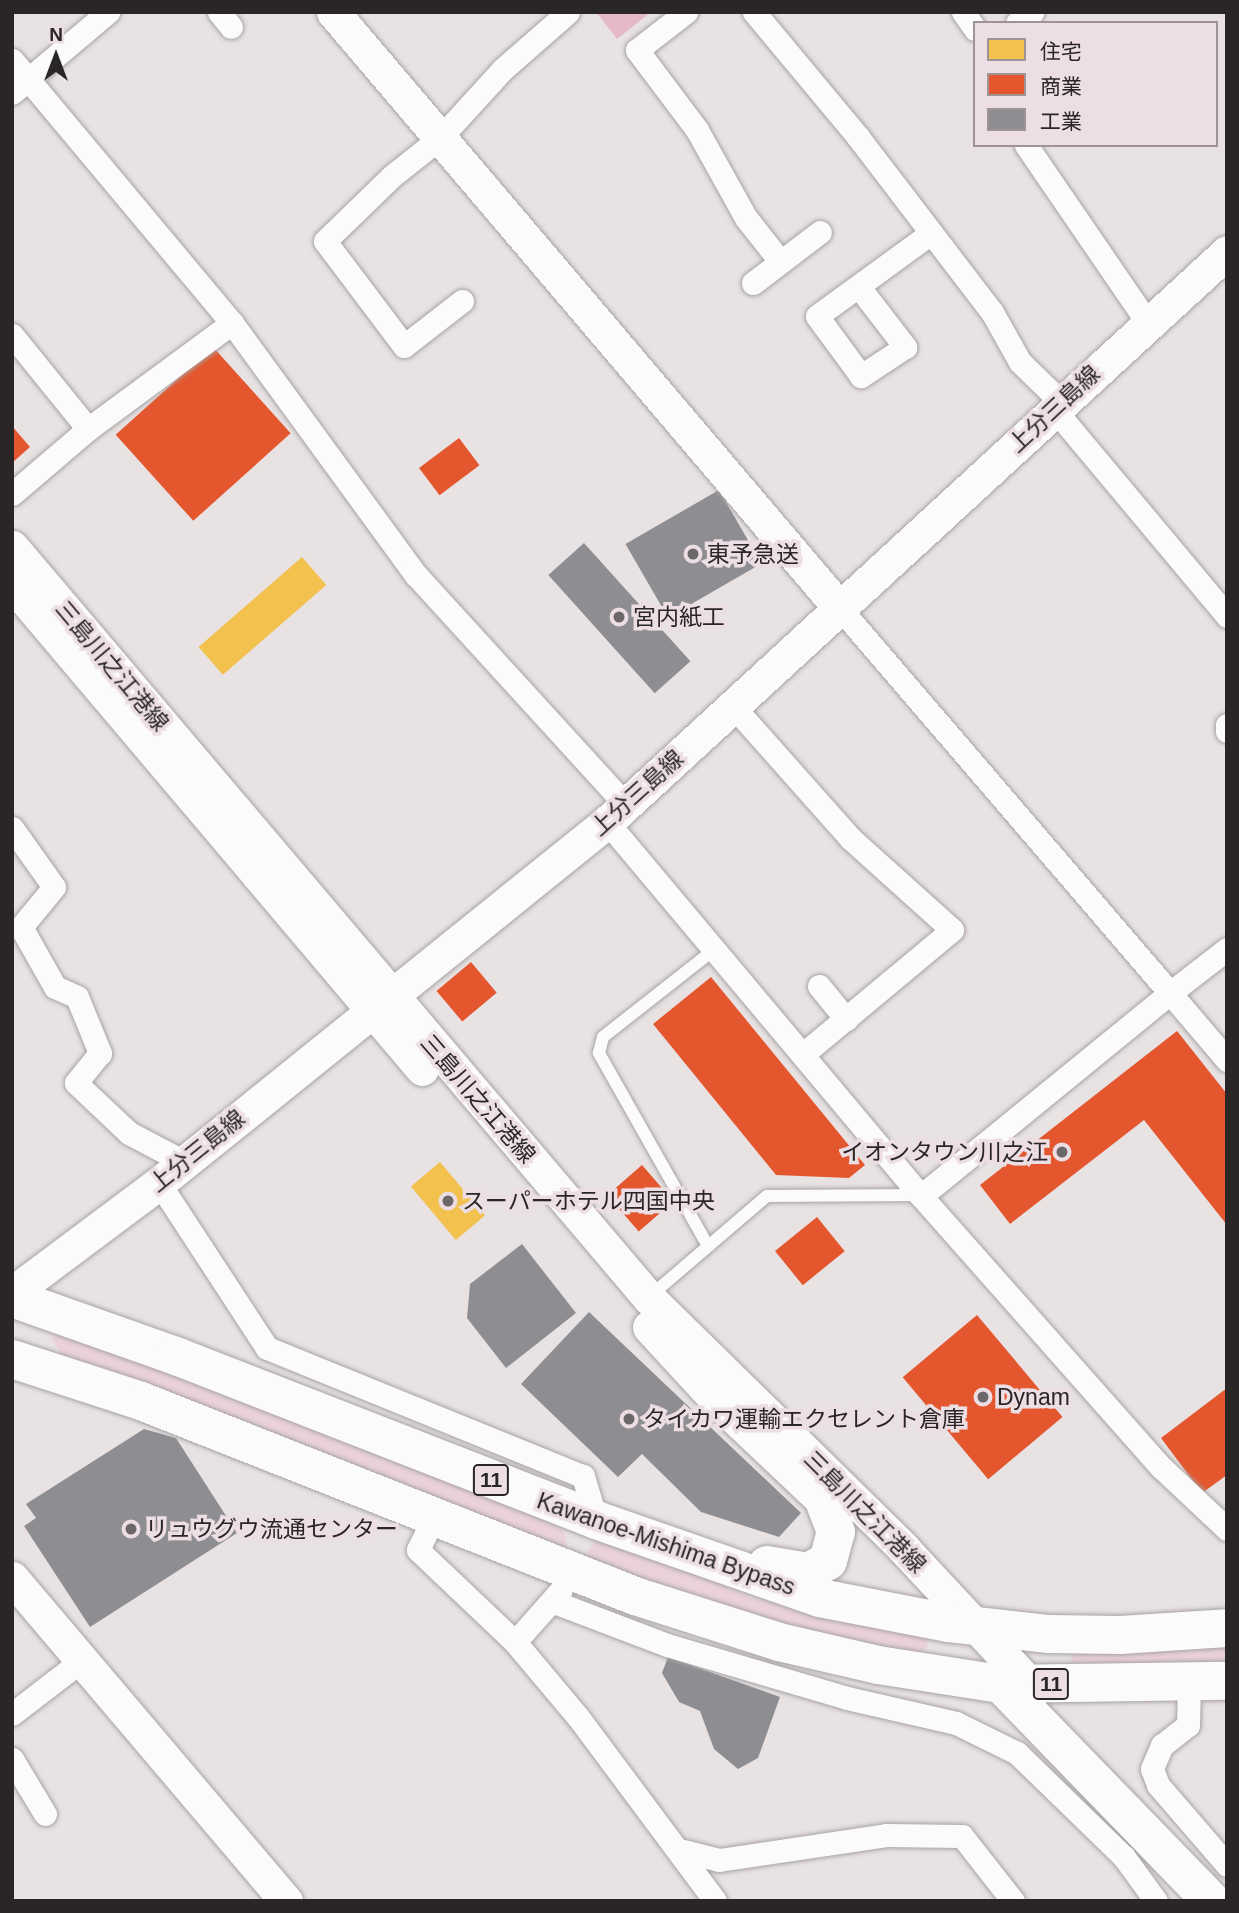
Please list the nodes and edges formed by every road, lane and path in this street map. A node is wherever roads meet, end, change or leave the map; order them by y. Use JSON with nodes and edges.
{"nodes":[{"id":1,"x":108,"y":12,"type":"edge"},
{"id":2,"x":333,"y":12,"type":"edge"},
{"id":3,"x":568,"y":12,"type":"edge"},
{"id":4,"x":686,"y":12,"type":"edge"},
{"id":5,"x":754,"y":12,"type":"edge"},
{"id":6,"x":12,"y":60,"type":"edge"},
{"id":7,"x":21,"y":86,"type":"edge"},
{"id":8,"x":440,"y":138,"type":"junction"},
{"id":9,"x":1027,"y":147,"type":"edge"},
{"id":10,"x":820,"y":232,"type":"dead end"},
{"id":11,"x":931,"y":233,"type":"junction"},
{"id":12,"x":1227,"y":252,"type":"edge"},
{"id":13,"x":780,"y":261,"type":"junction"},
{"id":14,"x":754,"y":283,"type":"dead end"},
{"id":15,"x":859,"y":287,"type":"dead end"},
{"id":16,"x":462,"y":301,"type":"dead end"},
{"id":17,"x":232,"y":323,"type":"junction"},
{"id":18,"x":1148,"y":323,"type":"junction"},
{"id":19,"x":12,"y":335,"type":"edge"},
{"id":20,"x":1058,"y":406,"type":"junction"},
{"id":21,"x":88,"y":429,"type":"junction"},
{"id":22,"x":12,"y":494,"type":"edge"},
{"id":23,"x":12,"y":547,"type":"edge"},
{"id":24,"x":12,"y":584,"type":"edge"},
{"id":25,"x":837,"y":606,"type":"junction"},
{"id":26,"x":1227,"y":616,"type":"edge"},
{"id":27,"x":732,"y":705,"type":"junction"},
{"id":28,"x":1227,"y":725,"type":"edge"},
{"id":29,"x":1227,"y":731,"type":"edge"},
{"id":30,"x":617,"y":813,"type":"junction"},
{"id":31,"x":12,"y":828,"type":"edge"},
{"id":32,"x":1227,"y":948,"type":"edge"},
{"id":33,"x":715,"y":949,"type":"junction"},
{"id":34,"x":819,"y":986,"type":"dead end"},
{"id":35,"x":1170,"y":993,"type":"junction"},
{"id":36,"x":382,"y":1005,"type":"junction"},
{"id":37,"x":846,"y":1019,"type":"junction"},
{"id":38,"x":803,"y":1054,"type":"junction"},
{"id":39,"x":1227,"y":1060,"type":"edge"},
{"id":40,"x":170,"y":1172,"type":"junction"},
{"id":41,"x":921,"y":1196,"type":"junction"},
{"id":42,"x":708,"y":1247,"type":"junction"},
{"id":43,"x":12,"y":1295,"type":"edge"},
{"id":44,"x":649,"y":1297,"type":"junction"},
{"id":45,"x":12,"y":1359,"type":"edge"},
{"id":46,"x":825,"y":1503,"type":"junction"},
{"id":47,"x":433,"y":1519,"type":"junction"},
{"id":48,"x":596,"y":1520,"type":"junction"},
{"id":49,"x":1227,"y":1529,"type":"edge"},
{"id":50,"x":12,"y":1578,"type":"edge"},
{"id":51,"x":563,"y":1587,"type":"junction"},
{"id":52,"x":964,"y":1625,"type":"junction"},
{"id":53,"x":1227,"y":1628,"type":"edge"},
{"id":54,"x":515,"y":1642,"type":"junction"},
{"id":55,"x":82,"y":1660,"type":"junction"},
{"id":56,"x":1227,"y":1681,"type":"edge"},
{"id":57,"x":1189,"y":1682,"type":"junction"},
{"id":58,"x":1016,"y":1684,"type":"junction"},
{"id":59,"x":12,"y":1714,"type":"edge"},
{"id":60,"x":12,"y":1759,"type":"edge"},
{"id":61,"x":45,"y":1814,"type":"dead end"},
{"id":62,"x":682,"y":1851,"type":"junction"},
{"id":63,"x":1227,"y":1865,"type":"edge"},
{"id":64,"x":286,"y":1901,"type":"edge"},
{"id":65,"x":715,"y":1901,"type":"edge"},
{"id":66,"x":1013,"y":1901,"type":"edge"},
{"id":67,"x":1156,"y":1901,"type":"edge"},
{"id":68,"x":1211,"y":1901,"type":"edge"},
{"id":69,"x":1221,"y":1901,"type":"edge"}],
"edges":[{"from":1,"to":7,"type":"street"},
{"from":2,"to":8,"type":"main road"},
{"from":3,"to":8,"type":"street"},
{"from":4,"to":13,"type":"street"},
{"from":5,"to":11,"type":"street"},
{"from":6,"to":7,"type":"street"},
{"from":7,"to":17,"type":"street"},
{"from":8,"to":16,"type":"street"},
{"from":8,"to":25,"type":"main road"},
{"from":9,"to":18,"type":"street"},
{"from":10,"to":13,"type":"street"},
{"from":11,"to":15,"type":"street"},
{"from":11,"to":20,"type":"street"},
{"from":12,"to":18,"type":"main road","name":"上分三島線"},
{"from":13,"to":14,"type":"street"},
{"from":17,"to":21,"type":"street"},
{"from":17,"to":30,"type":"street"},
{"from":18,"to":20,"type":"main road","name":"上分三島線"},
{"from":19,"to":21,"type":"street"},
{"from":20,"to":25,"type":"main road","name":"上分三島線"},
{"from":20,"to":26,"type":"street"},
{"from":21,"to":22,"type":"street"},
{"from":23,"to":36,"type":"main road","name":"三島川之江港線"},
{"from":24,"to":36,"type":"main road","name":"三島川之江港線"},
{"from":25,"to":27,"type":"main road","name":"上分三島線"},
{"from":25,"to":35,"type":"street"},
{"from":27,"to":30,"type":"main road","name":"上分三島線"},
{"from":27,"to":37,"type":"street"},
{"from":28,"to":29,"type":"street"},
{"from":30,"to":33,"type":"street"},
{"from":30,"to":36,"type":"main road","name":"上分三島線"},
{"from":31,"to":40,"type":"street"},
{"from":32,"to":35,"type":"street"},
{"from":33,"to":38,"type":"street"},
{"from":33,"to":42,"type":"lane"},
{"from":34,"to":37,"type":"street"},
{"from":35,"to":39,"type":"street"},
{"from":35,"to":41,"type":"street"},
{"from":36,"to":40,"type":"main road","name":"上分三島線"},
{"from":36,"to":44,"type":"main road","name":"三島川之江港線"},
{"from":36,"to":46,"type":"main road","name":"三島川之江港線"},
{"from":37,"to":38,"type":"street"},
{"from":38,"to":41,"type":"street"},
{"from":40,"to":43,"type":"main road","name":"上分三島線"},
{"from":40,"to":48,"type":"street"},
{"from":41,"to":42,"type":"lane"},
{"from":41,"to":49,"type":"street"},
{"from":42,"to":44,"type":"lane"},
{"from":43,"to":48,"type":"highway","name":"Kawanoe-Mishima Bypass","number":"11"},
{"from":44,"to":52,"type":"main road","name":"三島川之江港線"},
{"from":45,"to":47,"type":"highway","number":"11"},
{"from":46,"to":48,"type":"highway"},
{"from":46,"to":52,"type":"main road","name":"三島川之江港線"},
{"from":47,"to":51,"type":"highway","number":"11"},
{"from":47,"to":54,"type":"street"},
{"from":48,"to":52,"type":"highway","name":"Kawanoe-Mishima Bypass","number":"11"},
{"from":50,"to":55,"type":"main road"},
{"from":51,"to":54,"type":"street"},
{"from":51,"to":58,"type":"highway","number":"11"},
{"from":51,"to":67,"type":"street"},
{"from":52,"to":53,"type":"highway","name":"Kawanoe-Mishima Bypass","number":"11"},
{"from":52,"to":58,"type":"main road","name":"三島川之江港線"},
{"from":54,"to":62,"type":"street"},
{"from":55,"to":59,"type":"street"},
{"from":55,"to":64,"type":"main road"},
{"from":56,"to":57,"type":"highway","number":"11"},
{"from":57,"to":58,"type":"highway","number":"11"},
{"from":57,"to":63,"type":"street"},
{"from":58,"to":68,"type":"highway"},
{"from":58,"to":69,"type":"highway"},
{"from":60,"to":61,"type":"street"},
{"from":62,"to":65,"type":"street"},
{"from":62,"to":66,"type":"street"}]}
